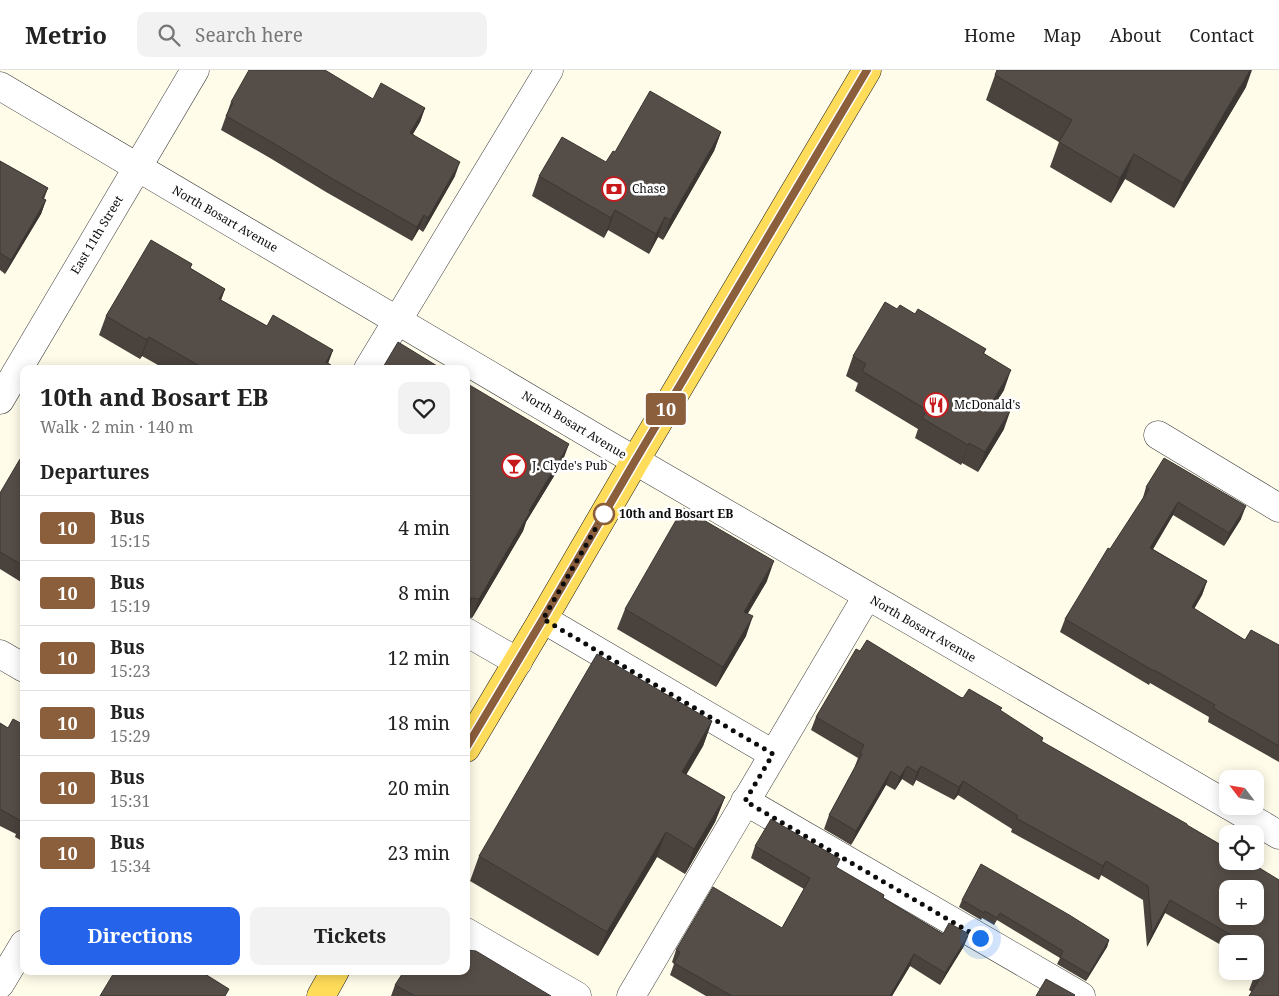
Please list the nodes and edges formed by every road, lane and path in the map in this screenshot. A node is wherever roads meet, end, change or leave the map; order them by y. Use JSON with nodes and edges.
{"nodes":[{"id":1,"x":195,"y":70,"type":"edge"},
{"id":2,"x":549,"y":70,"type":"edge"},
{"id":3,"x":867,"y":70,"type":"edge"},
{"id":4,"x":0,"y":86,"type":"edge"},
{"id":5,"x":138,"y":167,"type":"junction"},
{"id":6,"x":398,"y":320,"type":"junction"},
{"id":7,"x":370,"y":365,"type":"edge"},
{"id":8,"x":13,"y":374,"type":"edge"},
{"id":9,"x":0,"y":400,"type":"edge"},
{"id":10,"x":1158,"y":435,"type":"dead end"},
{"id":11,"x":635,"y":461,"type":"junction"},
{"id":12,"x":1279,"y":508,"type":"edge"},
{"id":13,"x":867,"y":596,"type":"junction"},
{"id":14,"x":543,"y":619,"type":"junction"},
{"id":15,"x":470,"y":634,"type":"edge"},
{"id":16,"x":0,"y":654,"type":"edge"},
{"id":17,"x":518,"y":662,"type":"junction"},
{"id":18,"x":20,"y":666,"type":"edge"},
{"id":19,"x":470,"y":741,"type":"edge"},
{"id":20,"x":773,"y":754,"type":"junction"},
{"id":21,"x":1219,"y":800,"type":"edge"},
{"id":22,"x":745,"y":801,"type":"junction"},
{"id":23,"x":1245,"y":815,"type":"edge"},
{"id":24,"x":1279,"y":835,"type":"edge"},
{"id":25,"x":470,"y":934,"type":"edge"},
{"id":26,"x":13,"y":949,"type":"edge"},
{"id":27,"x":333,"y":975,"type":"edge"},
{"id":28,"x":0,"y":984,"type":"edge"},
{"id":29,"x":321,"y":996,"type":"edge"},
{"id":30,"x":577,"y":996,"type":"edge"},
{"id":31,"x":631,"y":996,"type":"edge"},
{"id":32,"x":1081,"y":996,"type":"edge"}],
"edges":[{"from":1,"to":5,"type":"street","name":"East 11th Street"},
{"from":2,"to":6,"type":"street"},
{"from":3,"to":11,"type":"main road"},
{"from":4,"to":5,"type":"street","name":"North Bosart Avenue"},
{"from":5,"to":6,"type":"street","name":"North Bosart Avenue"},
{"from":5,"to":8,"type":"street","name":"East 11th Street"},
{"from":6,"to":7,"type":"street"},
{"from":6,"to":11,"type":"street","name":"North Bosart Avenue"},
{"from":8,"to":9,"type":"street","name":"East 11th Street"},
{"from":10,"to":12,"type":"street"},
{"from":11,"to":13,"type":"street","name":"North Bosart Avenue"},
{"from":11,"to":14,"type":"main road"},
{"from":13,"to":20,"type":"street"},
{"from":13,"to":21,"type":"street","name":"North Bosart Avenue"},
{"from":14,"to":17,"type":"main road"},
{"from":14,"to":20,"type":"street"},
{"from":15,"to":17,"type":"street"},
{"from":16,"to":18,"type":"street"},
{"from":17,"to":19,"type":"main road"},
{"from":20,"to":22,"type":"street"},
{"from":22,"to":31,"type":"street"},
{"from":22,"to":32,"type":"street"},
{"from":23,"to":24,"type":"street","name":"North Bosart Avenue"},
{"from":25,"to":30,"type":"street"},
{"from":26,"to":28,"type":"street"},
{"from":27,"to":29,"type":"main road"}]}
